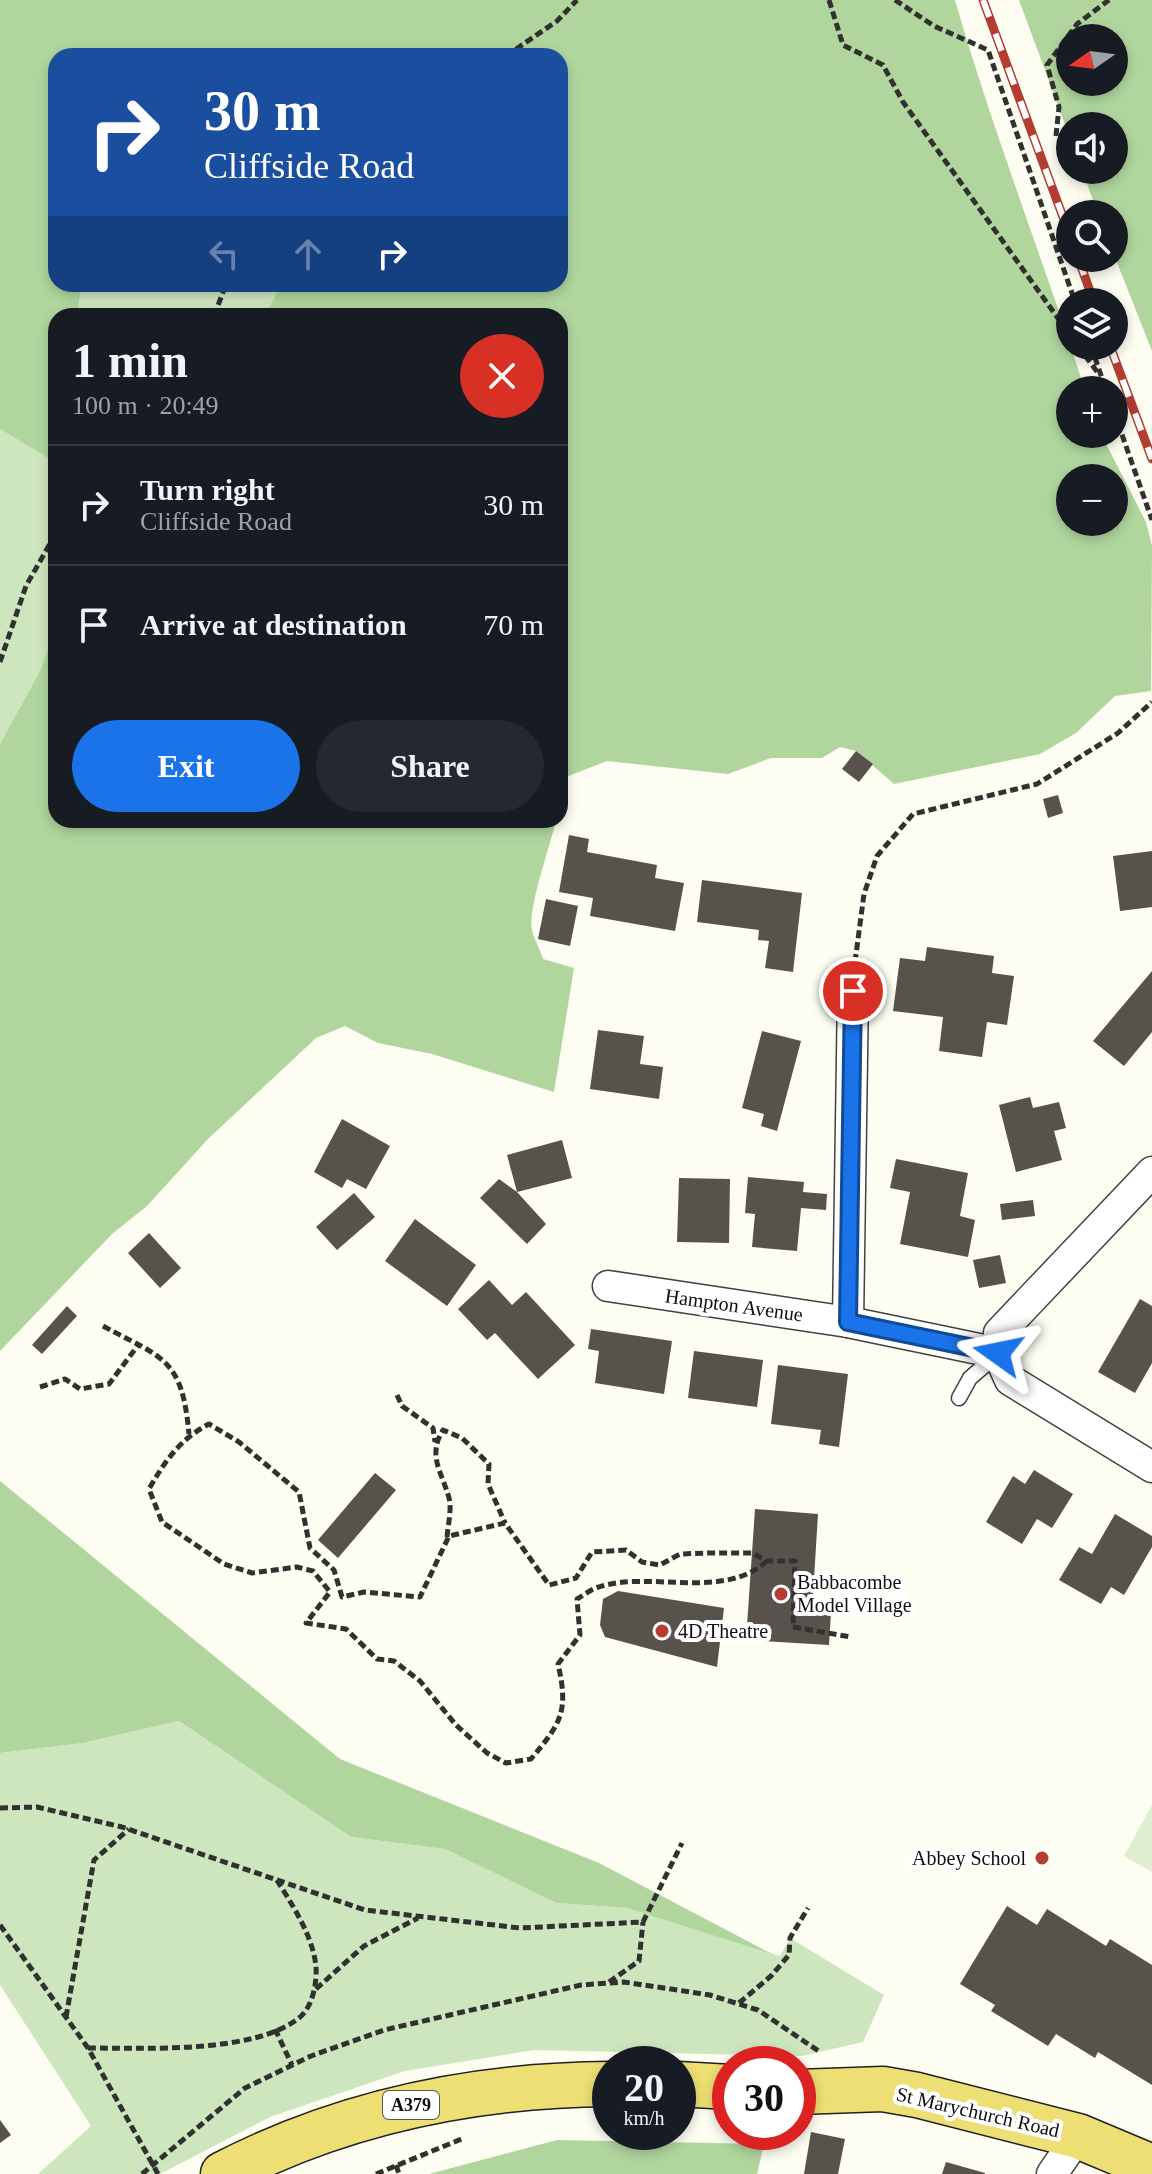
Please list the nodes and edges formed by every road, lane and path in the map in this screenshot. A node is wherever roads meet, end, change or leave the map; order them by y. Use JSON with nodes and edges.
{"nodes":[{"id":1,"x":577,"y":0,"type":"edge"},
{"id":2,"x":829,"y":0,"type":"edge"},
{"id":3,"x":895,"y":0,"type":"edge"},
{"id":4,"x":1109,"y":0,"type":"edge"},
{"id":5,"x":518,"y":48,"type":"edge"},
{"id":6,"x":1058,"y":112,"type":"edge"},
{"id":7,"x":1070,"y":288,"type":"edge"},
{"id":8,"x":1056,"y":315,"type":"edge"},
{"id":9,"x":1127,"y":448,"type":"edge"},
{"id":10,"x":1152,"y":520,"type":"edge"},
{"id":11,"x":48,"y":547,"type":"edge"},
{"id":12,"x":0,"y":662,"type":"edge"},
{"id":13,"x":1152,"y":702,"type":"edge"},
{"id":14,"x":853,"y":991,"type":"joint"},
{"id":15,"x":1152,"y":1172,"type":"edge"},
{"id":16,"x":608,"y":1286,"type":"dead end"},
{"id":17,"x":848,"y":1322,"type":"junction"},
{"id":18,"x":103,"y":1326,"type":"dead end"},
{"id":19,"x":139,"y":1344,"type":"junction"},
{"id":20,"x":998,"y":1353,"type":"junction"},
{"id":21,"x":40,"y":1387,"type":"dead end"},
{"id":22,"x":397,"y":1395,"type":"dead end"},
{"id":23,"x":959,"y":1398,"type":"dead end"},
{"id":24,"x":189,"y":1434,"type":"junction"},
{"id":25,"x":435,"y":1443,"type":"junction"},
{"id":26,"x":1152,"y":1467,"type":"edge"},
{"id":27,"x":505,"y":1523,"type":"junction"},
{"id":28,"x":447,"y":1538,"type":"junction"},
{"id":29,"x":767,"y":1561,"type":"junction"},
{"id":30,"x":851,"y":1637,"type":"dead end"},
{"id":31,"x":0,"y":1808,"type":"edge"},
{"id":32,"x":129,"y":1829,"type":"junction"},
{"id":33,"x":682,"y":1843,"type":"dead end"},
{"id":34,"x":275,"y":1877,"type":"junction"},
{"id":35,"x":808,"y":1908,"type":"dead end"},
{"id":36,"x":419,"y":1917,"type":"junction"},
{"id":37,"x":643,"y":1922,"type":"junction"},
{"id":38,"x":0,"y":1925,"type":"edge"},
{"id":39,"x":608,"y":1983,"type":"junction"},
{"id":40,"x":315,"y":1989,"type":"junction"},
{"id":41,"x":738,"y":2003,"type":"junction"},
{"id":42,"x":66,"y":2018,"type":"junction"},
{"id":43,"x":275,"y":2029,"type":"junction"},
{"id":44,"x":88,"y":2048,"type":"junction"},
{"id":45,"x":292,"y":2065,"type":"junction"},
{"id":46,"x":592,"y":2085,"type":"edge"},
{"id":47,"x":818,"y":2092,"type":"edge"},
{"id":48,"x":468,"y":2136,"type":"dead end"},
{"id":49,"x":1078,"y":2136,"type":"junction"},
{"id":50,"x":396,"y":2165,"type":"junction"},
{"id":51,"x":153,"y":2166,"type":"junction"},
{"id":52,"x":1152,"y":2167,"type":"edge"},
{"id":53,"x":142,"y":2174,"type":"edge"},
{"id":54,"x":158,"y":2174,"type":"edge"},
{"id":55,"x":223,"y":2174,"type":"edge"},
{"id":56,"x":376,"y":2174,"type":"edge"},
{"id":57,"x":399,"y":2174,"type":"edge"},
{"id":58,"x":1052,"y":2174,"type":"edge"}],
"edges":[{"from":1,"to":5,"type":"path"},
{"from":2,"to":8,"type":"path"},
{"from":3,"to":7,"type":"path"},
{"from":4,"to":6,"type":"path"},
{"from":9,"to":10,"type":"path"},
{"from":11,"to":12,"type":"path"},
{"from":13,"to":14,"type":"path"},
{"from":14,"to":17,"type":"street"},
{"from":15,"to":20,"type":"street"},
{"from":16,"to":17,"type":"street","name":"Hampton Avenue"},
{"from":17,"to":20,"type":"street","name":"Hampton Avenue"},
{"from":18,"to":19,"type":"path"},
{"from":19,"to":21,"type":"path"},
{"from":19,"to":24,"type":"path"},
{"from":20,"to":23,"type":"lane"},
{"from":20,"to":26,"type":"street"},
{"from":22,"to":25,"type":"path"},
{"from":24,"to":28,"type":"path"},
{"from":24,"to":29,"type":"path"},
{"from":25,"to":27,"type":"path"},
{"from":25,"to":28,"type":"path"},
{"from":27,"to":28,"type":"path"},
{"from":27,"to":29,"type":"path"},
{"from":29,"to":30,"type":"path"},
{"from":31,"to":32,"type":"path"},
{"from":32,"to":34,"type":"path"},
{"from":32,"to":42,"type":"path"},
{"from":33,"to":37,"type":"path"},
{"from":34,"to":36,"type":"path"},
{"from":34,"to":40,"type":"path"},
{"from":35,"to":41,"type":"path"},
{"from":36,"to":37,"type":"path"},
{"from":36,"to":40,"type":"path"},
{"from":37,"to":39,"type":"path"},
{"from":38,"to":42,"type":"path"},
{"from":39,"to":41,"type":"path"},
{"from":39,"to":45,"type":"path"},
{"from":40,"to":43,"type":"path"},
{"from":41,"to":47,"type":"path"},
{"from":42,"to":44,"type":"path"},
{"from":43,"to":44,"type":"path"},
{"from":43,"to":45,"type":"path"},
{"from":44,"to":51,"type":"path"},
{"from":45,"to":51,"type":"path"},
{"from":46,"to":55,"type":"main road","number":"A379"},
{"from":47,"to":49,"type":"main road","name":"St Marychurch Road"},
{"from":48,"to":50,"type":"path"},
{"from":49,"to":52,"type":"main road","name":"St Marychurch Road"},
{"from":49,"to":58,"type":"street"},
{"from":50,"to":56,"type":"path"},
{"from":50,"to":57,"type":"path"},
{"from":51,"to":53,"type":"path"},
{"from":51,"to":54,"type":"path"}]}
